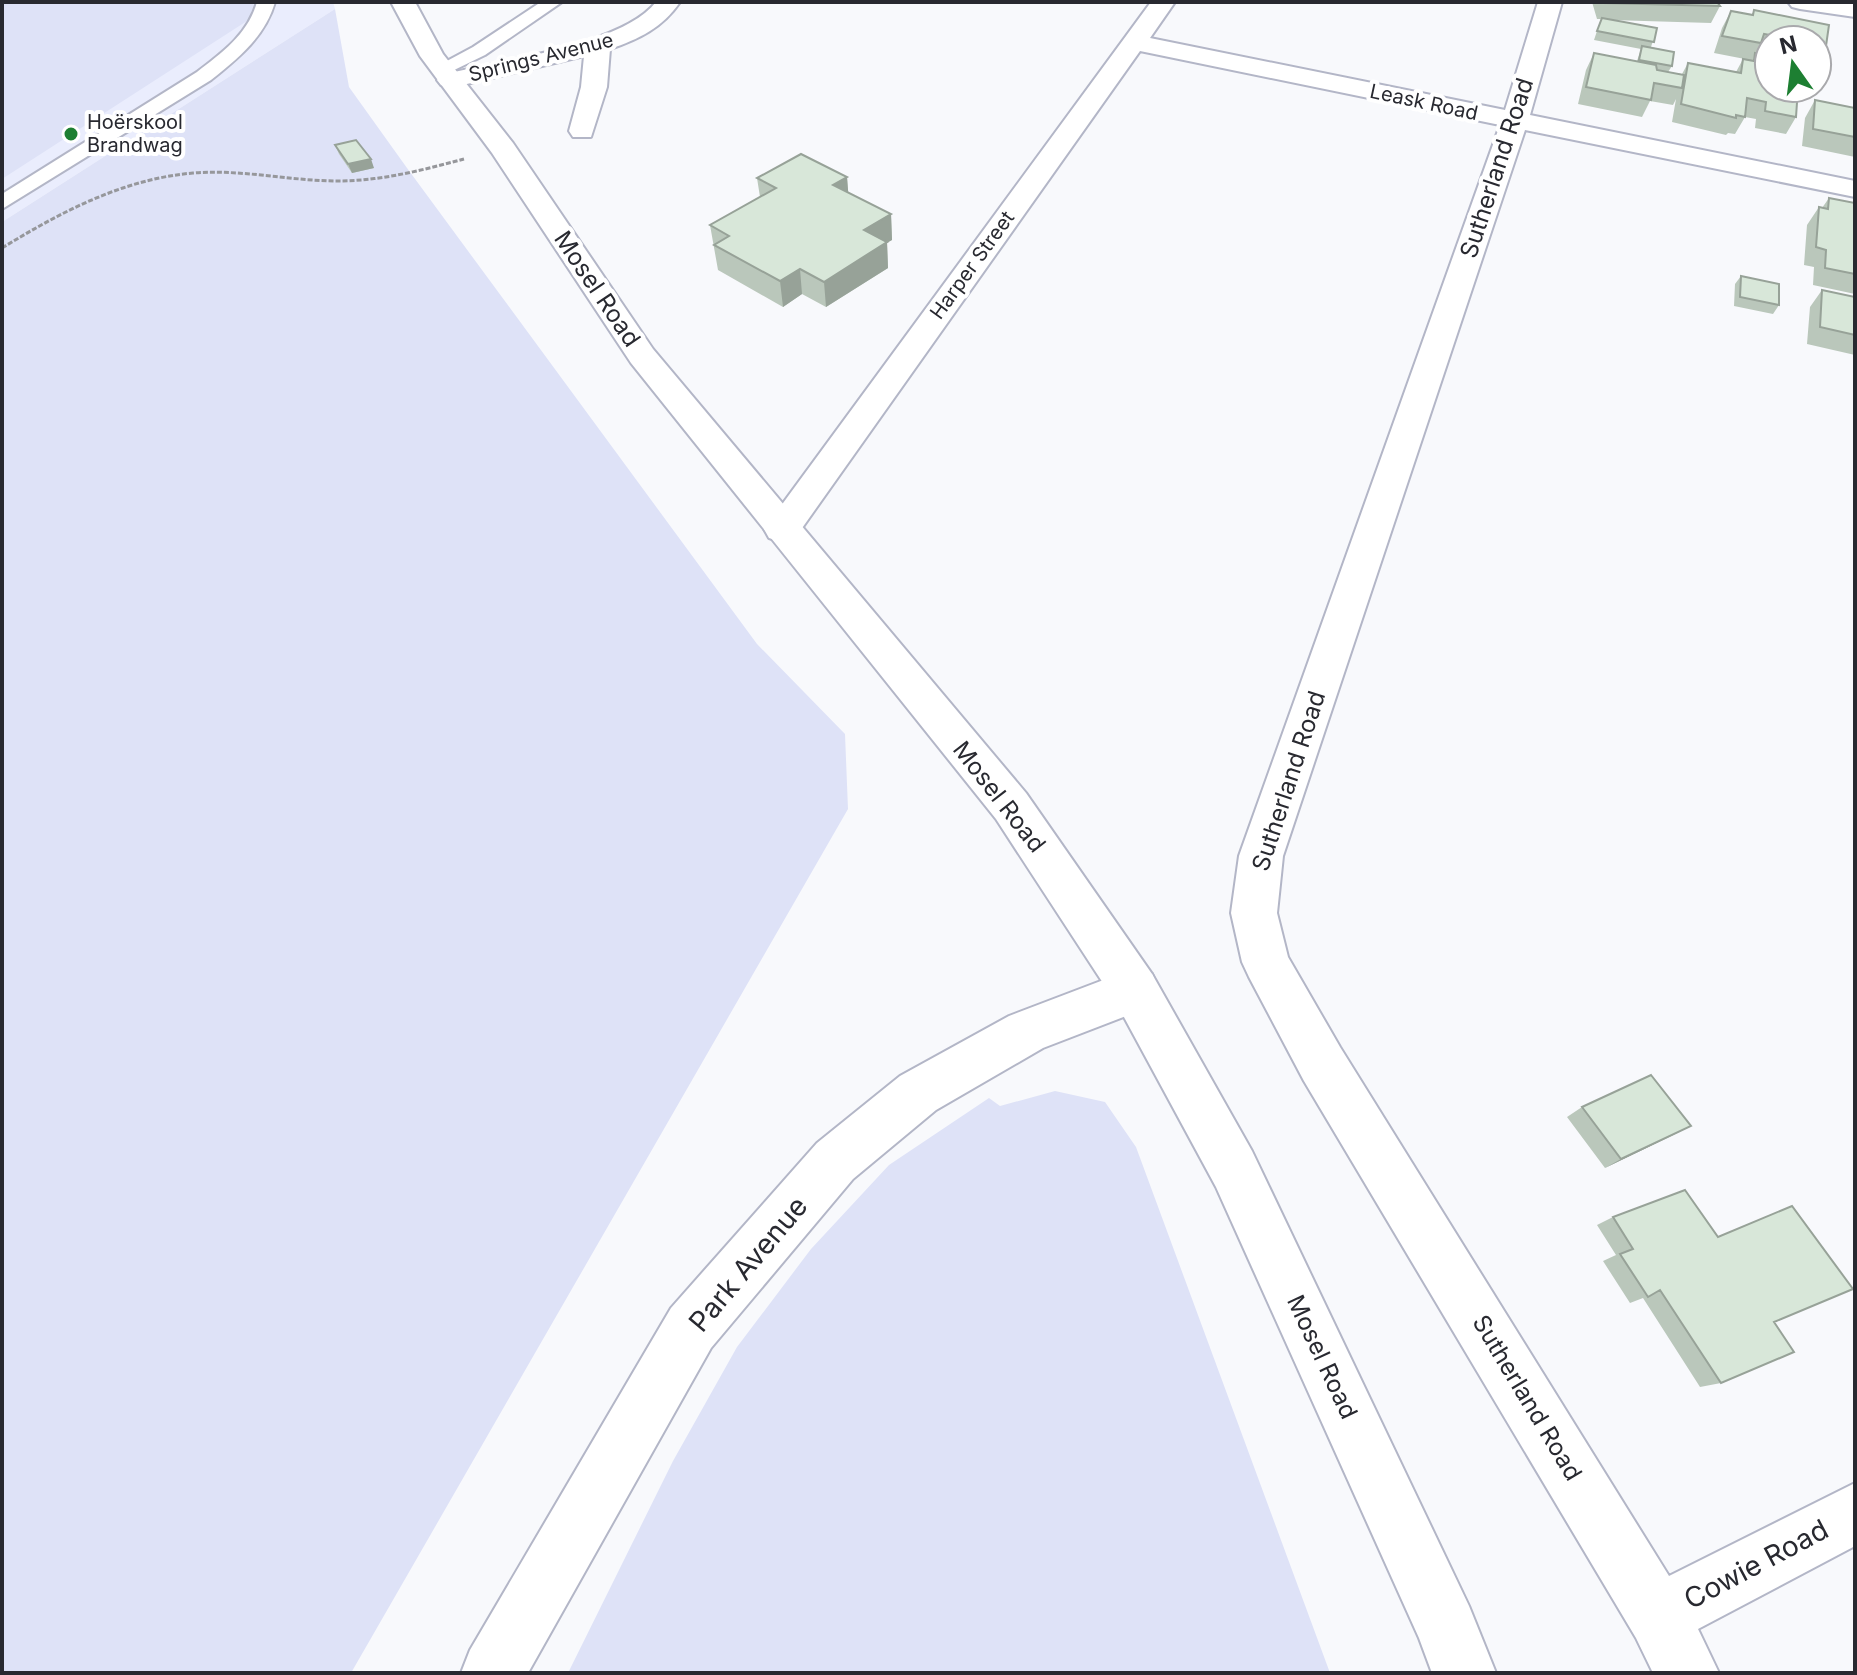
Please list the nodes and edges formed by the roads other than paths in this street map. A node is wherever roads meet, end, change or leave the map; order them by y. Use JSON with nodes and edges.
{"nodes":[{"id":1,"x":266,"y":2,"type":"edge"},
{"id":2,"x":403,"y":2,"type":"edge"},
{"id":3,"x":553,"y":2,"type":"edge"},
{"id":4,"x":668,"y":2,"type":"edge"},
{"id":5,"x":1163,"y":2,"type":"edge"},
{"id":6,"x":1550,"y":2,"type":"edge"},
{"id":7,"x":1800,"y":2,"type":"edge"},
{"id":8,"x":1855,"y":10,"type":"edge"},
{"id":9,"x":1134,"y":42,"type":"junction"},
{"id":10,"x":598,"y":45,"type":"junction"},
{"id":11,"x":446,"y":74,"type":"junction"},
{"id":12,"x":1515,"y":121,"type":"junction"},
{"id":13,"x":582,"y":131,"type":"dead end"},
{"id":14,"x":1855,"y":189,"type":"edge"},
{"id":15,"x":2,"y":203,"type":"edge"},
{"id":16,"x":782,"y":529,"type":"junction"},
{"id":17,"x":1135,"y":990,"type":"junction"},
{"id":18,"x":1855,"y":1513,"type":"edge"},
{"id":19,"x":1658,"y":1616,"type":"junction"},
{"id":20,"x":493,"y":1673,"type":"edge"},
{"id":21,"x":1464,"y":1673,"type":"edge"},
{"id":22,"x":1687,"y":1673,"type":"edge"}],
"edges":[{"from":1,"to":15,"type":"lane"},
{"from":2,"to":11,"type":"street","name":"Mosel Road"},
{"from":3,"to":11,"type":"lane"},
{"from":4,"to":10,"type":"street","name":"Springs Avenue"},
{"from":5,"to":9,"type":"street","name":"Harper Street"},
{"from":6,"to":12,"type":"street","name":"Sutherland Road"},
{"from":7,"to":8,"type":"street"},
{"from":9,"to":12,"type":"street","name":"Leask Road"},
{"from":9,"to":16,"type":"street","name":"Harper Street"},
{"from":10,"to":11,"type":"street","name":"Springs Avenue"},
{"from":10,"to":13,"type":"street"},
{"from":11,"to":16,"type":"street","name":"Mosel Road"},
{"from":12,"to":14,"type":"street","name":"Leask Road"},
{"from":12,"to":19,"type":"street","name":"Sutherland Road"},
{"from":16,"to":17,"type":"street","name":"Mosel Road"},
{"from":17,"to":20,"type":"street","name":"Park Avenue"},
{"from":17,"to":21,"type":"street","name":"Mosel Road"},
{"from":18,"to":19,"type":"street","name":"Cowie Road"},
{"from":19,"to":22,"type":"street","name":"Sutherland Road"}]}
